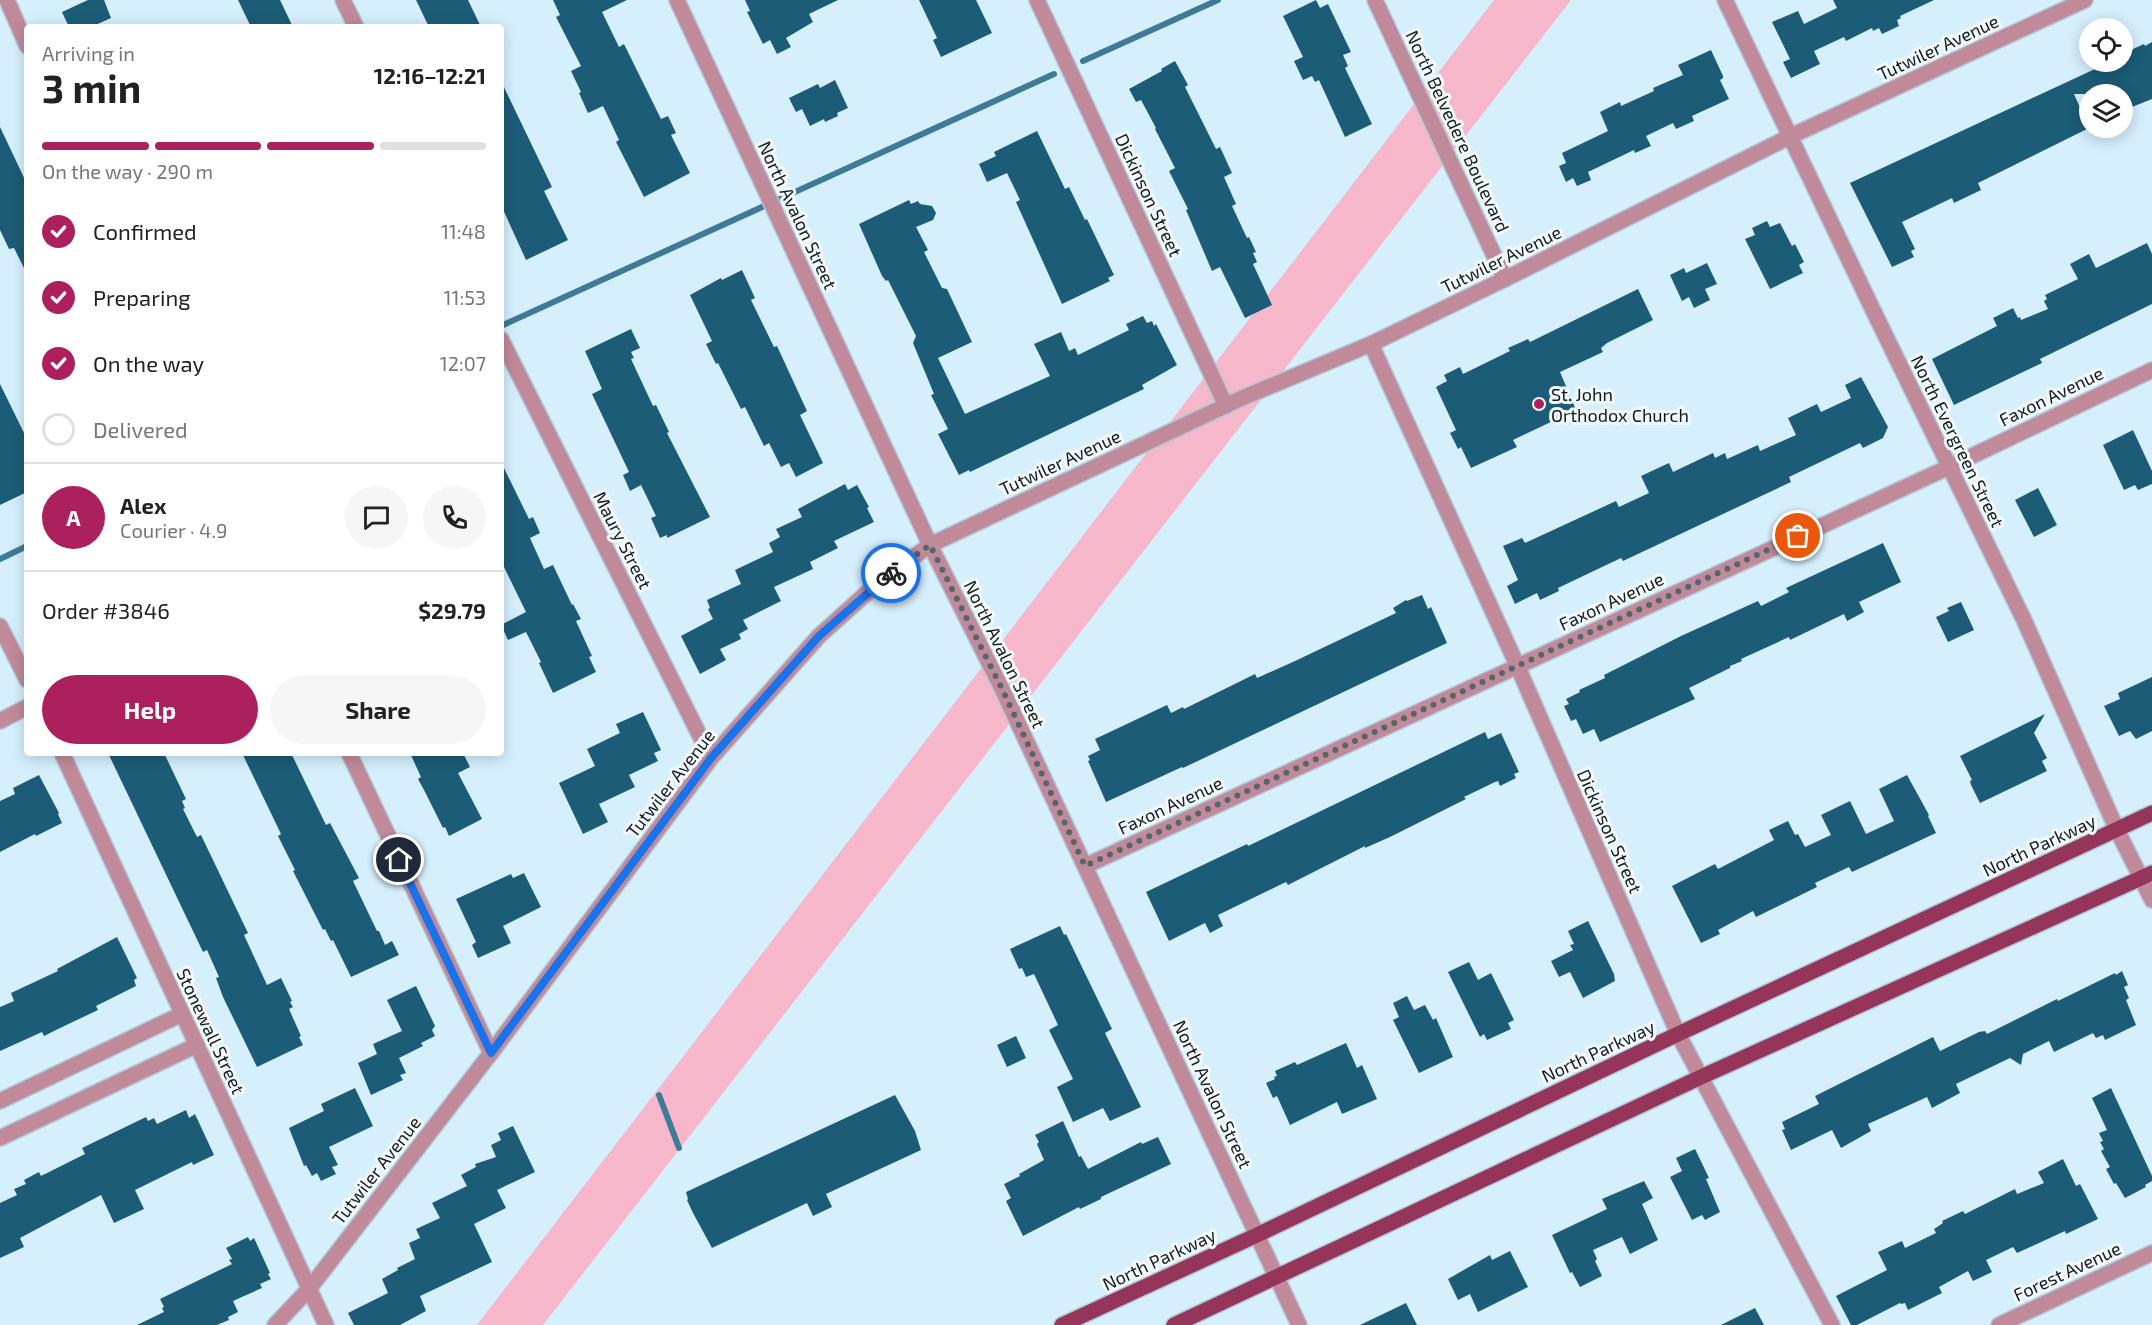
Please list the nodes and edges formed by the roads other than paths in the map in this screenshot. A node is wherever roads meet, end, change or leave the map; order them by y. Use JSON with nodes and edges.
{"nodes":[{"id":1,"x":7,"y":0,"type":"edge"},
{"id":2,"x":343,"y":0,"type":"edge"},
{"id":3,"x":677,"y":0,"type":"edge"},
{"id":4,"x":1037,"y":0,"type":"edge"},
{"id":5,"x":1375,"y":0,"type":"edge"},
{"id":6,"x":1725,"y":0,"type":"edge"},
{"id":7,"x":2083,"y":0,"type":"edge"},
{"id":8,"x":355,"y":24,"type":"edge"},
{"id":9,"x":24,"y":39,"type":"edge"},
{"id":10,"x":1791,"y":136,"type":"junction"},
{"id":11,"x":1505,"y":279,"type":"junction"},
{"id":12,"x":1371,"y":344,"type":"junction"},
{"id":13,"x":504,"y":345,"type":"edge"},
{"id":14,"x":2152,"y":370,"type":"edge"},
{"id":15,"x":1226,"y":406,"type":"junction"},
{"id":16,"x":1949,"y":467,"type":"junction"},
{"id":17,"x":930,"y":545,"type":"junction"},
{"id":18,"x":0,"y":626,"type":"edge"},
{"id":19,"x":1517,"y":665,"type":"junction"},
{"id":20,"x":24,"y":674,"type":"edge"},
{"id":21,"x":24,"y":709,"type":"edge"},
{"id":22,"x":0,"y":721,"type":"edge"},
{"id":23,"x":63,"y":756,"type":"edge"},
{"id":24,"x":350,"y":756,"type":"edge"},
{"id":25,"x":711,"y":758,"type":"junction"},
{"id":26,"x":2152,"y":813,"type":"edge"},
{"id":27,"x":2117,"y":830,"type":"junction"},
{"id":28,"x":1085,"y":866,"type":"junction"},
{"id":29,"x":2147,"y":875,"type":"edge"},
{"id":30,"x":2152,"y":900,"type":"edge"},
{"id":31,"x":182,"y":1014,"type":"junction"},
{"id":32,"x":1678,"y":1035,"type":"junction"},
{"id":33,"x":197,"y":1046,"type":"junction"},
{"id":34,"x":491,"y":1053,"type":"junction"},
{"id":35,"x":1701,"y":1077,"type":"junction"},
{"id":36,"x":0,"y":1101,"type":"edge"},
{"id":37,"x":0,"y":1138,"type":"edge"},
{"id":38,"x":1257,"y":1235,"type":"junction"},
{"id":39,"x":2152,"y":1252,"type":"edge"},
{"id":40,"x":1276,"y":1276,"type":"junction"},
{"id":41,"x":309,"y":1288,"type":"junction"},
{"id":42,"x":275,"y":1325,"type":"edge"},
{"id":43,"x":326,"y":1325,"type":"edge"},
{"id":44,"x":1062,"y":1325,"type":"edge"},
{"id":45,"x":1174,"y":1325,"type":"edge"},
{"id":46,"x":1299,"y":1325,"type":"edge"},
{"id":47,"x":1832,"y":1325,"type":"edge"},
{"id":48,"x":1999,"y":1325,"type":"edge"}],
"edges":[{"from":1,"to":9,"type":"street"},
{"from":2,"to":8,"type":"street"},
{"from":3,"to":17,"type":"street","name":"North Avalon Street"},
{"from":4,"to":15,"type":"street","name":"Dickinson Street"},
{"from":5,"to":11,"type":"street","name":"North Belvedere Boulevard"},
{"from":6,"to":10,"type":"street","name":"North Evergreen Street"},
{"from":7,"to":10,"type":"street","name":"Tutwiler Avenue"},
{"from":10,"to":11,"type":"street","name":"Tutwiler Avenue"},
{"from":10,"to":16,"type":"street","name":"North Evergreen Street"},
{"from":11,"to":12,"type":"street","name":"Tutwiler Avenue"},
{"from":12,"to":15,"type":"street","name":"Tutwiler Avenue"},
{"from":12,"to":19,"type":"street","name":"Dickinson Street"},
{"from":13,"to":25,"type":"street","name":"Maury Street"},
{"from":14,"to":16,"type":"street","name":"Faxon Avenue"},
{"from":15,"to":17,"type":"street","name":"Tutwiler Avenue"},
{"from":16,"to":19,"type":"street","name":"Faxon Avenue"},
{"from":16,"to":27,"type":"street","name":"North Evergreen Street"},
{"from":17,"to":25,"type":"street","name":"Tutwiler Avenue"},
{"from":17,"to":28,"type":"street","name":"North Avalon Street"},
{"from":18,"to":20,"type":"street"},
{"from":19,"to":28,"type":"street","name":"Faxon Avenue"},
{"from":19,"to":32,"type":"street","name":"Dickinson Street"},
{"from":21,"to":22,"type":"street"},
{"from":23,"to":31,"type":"street","name":"Stonewall Street"},
{"from":24,"to":34,"type":"street"},
{"from":25,"to":34,"type":"street","name":"Tutwiler Avenue"},
{"from":26,"to":27,"type":"main road","name":"North Parkway"},
{"from":27,"to":29,"type":"street","name":"North Evergreen Street"},
{"from":27,"to":32,"type":"main road","name":"North Parkway"},
{"from":28,"to":38,"type":"street","name":"North Avalon Street"},
{"from":29,"to":30,"type":"street","name":"North Evergreen Street"},
{"from":29,"to":35,"type":"main road"},
{"from":31,"to":33,"type":"street","name":"Stonewall Street"},
{"from":31,"to":36,"type":"street"},
{"from":32,"to":35,"type":"street","name":"Dickinson Street"},
{"from":32,"to":38,"type":"main road","name":"North Parkway"},
{"from":33,"to":37,"type":"street"},
{"from":33,"to":41,"type":"street","name":"Stonewall Street"},
{"from":34,"to":41,"type":"street","name":"Tutwiler Avenue"},
{"from":35,"to":40,"type":"main road"},
{"from":35,"to":47,"type":"street","name":"Dickinson Street"},
{"from":38,"to":40,"type":"street","name":"North Avalon Street"},
{"from":38,"to":44,"type":"main road","name":"North Parkway"},
{"from":39,"to":48,"type":"street","name":"Forest Avenue"},
{"from":40,"to":45,"type":"main road"},
{"from":40,"to":46,"type":"street","name":"North Avalon Street"},
{"from":41,"to":42,"type":"street"},
{"from":41,"to":43,"type":"street","name":"Stonewall Street"}]}
